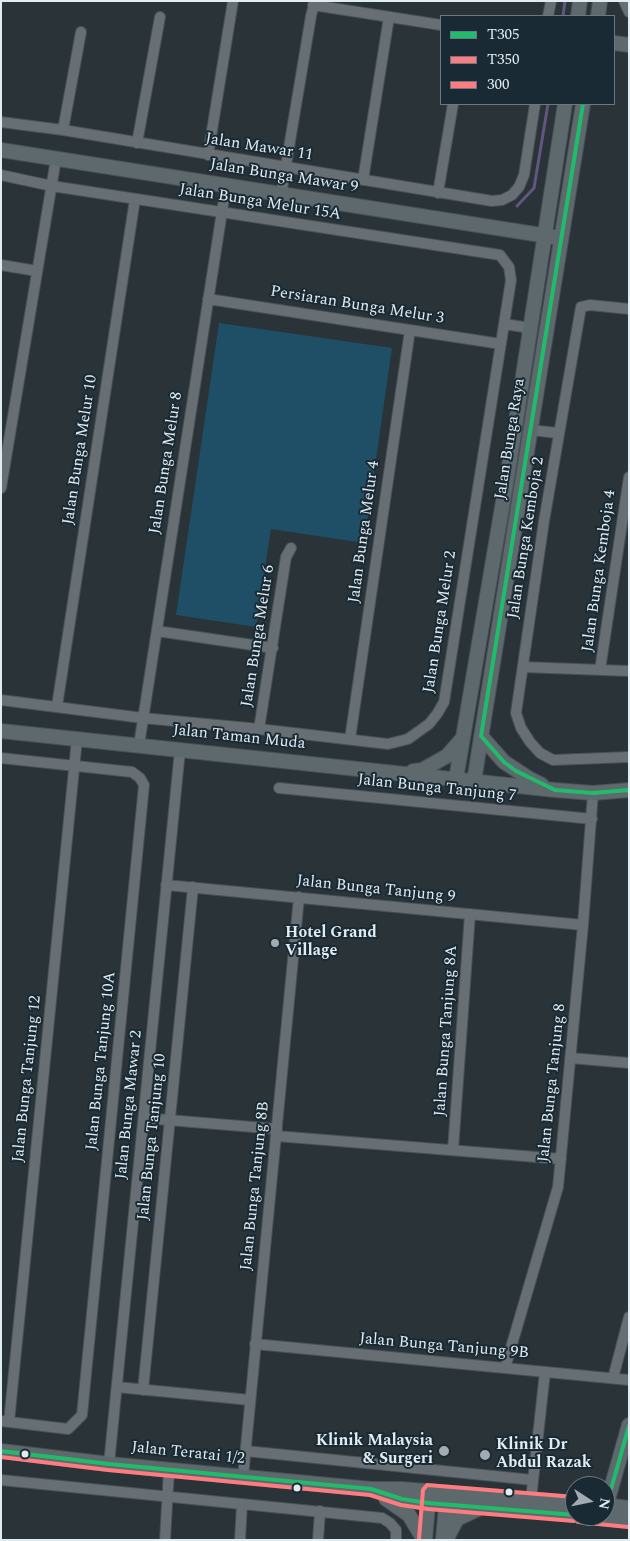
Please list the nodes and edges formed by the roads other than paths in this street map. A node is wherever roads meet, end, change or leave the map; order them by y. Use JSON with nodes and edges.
{"nodes":[{"id":1,"x":234,"y":1,"type":"edge"},
{"id":2,"x":551,"y":1,"type":"edge"},
{"id":3,"x":580,"y":1,"type":"edge"},
{"id":4,"x":600,"y":1,"type":"edge"},
{"id":5,"x":624,"y":1,"type":"edge"},
{"id":6,"x":314,"y":3,"type":"edge"},
{"id":7,"x":629,"y":12,"type":"edge"},
{"id":8,"x":548,"y":15,"type":"edge"},
{"id":9,"x":578,"y":15,"type":"edge"},
{"id":10,"x":598,"y":15,"type":"edge"},
{"id":11,"x":160,"y":17,"type":"dead end"},
{"id":12,"x":389,"y":17,"type":"junction"},
{"id":13,"x":440,"y":25,"type":"edge"},
{"id":14,"x":81,"y":32,"type":"dead end"},
{"id":15,"x":615,"y":43,"type":"edge"},
{"id":16,"x":629,"y":45,"type":"edge"},
{"id":17,"x":452,"y":105,"type":"edge"},
{"id":18,"x":535,"y":105,"type":"edge"},
{"id":19,"x":565,"y":105,"type":"edge"},
{"id":20,"x":584,"y":105,"type":"edge"},
{"id":21,"x":1,"y":122,"type":"edge"},
{"id":22,"x":63,"y":130,"type":"junction"},
{"id":23,"x":138,"y":143,"type":"junction"},
{"id":24,"x":1,"y":150,"type":"edge"},
{"id":25,"x":208,"y":155,"type":"junction"},
{"id":26,"x":56,"y":159,"type":"junction"},
{"id":27,"x":285,"y":168,"type":"junction"},
{"id":28,"x":1,"y":176,"type":"edge"},
{"id":29,"x":363,"y":180,"type":"junction"},
{"id":30,"x":52,"y":186,"type":"junction"},
{"id":31,"x":226,"y":186,"type":"junction"},
{"id":32,"x":438,"y":192,"type":"junction"},
{"id":33,"x":281,"y":195,"type":"junction"},
{"id":34,"x":135,"y":199,"type":"junction"},
{"id":35,"x":222,"y":212,"type":"junction"},
{"id":36,"x":544,"y":235,"type":"junction"},
{"id":37,"x":561,"y":238,"type":"junction"},
{"id":38,"x":1,"y":265,"type":"edge"},
{"id":39,"x":509,"y":267,"type":"joint"},
{"id":40,"x":38,"y":271,"type":"junction"},
{"id":41,"x":208,"y":298,"type":"junction"},
{"id":42,"x":629,"y":309,"type":"edge"},
{"id":43,"x":504,"y":324,"type":"junction"},
{"id":44,"x":530,"y":328,"type":"junction"},
{"id":45,"x":410,"y":330,"type":"junction"},
{"id":46,"x":501,"y":344,"type":"junction"},
{"id":47,"x":530,"y":430,"type":"junction"},
{"id":48,"x":558,"y":433,"type":"junction"},
{"id":49,"x":629,"y":476,"type":"edge"},
{"id":50,"x":1,"y":488,"type":"edge"},
{"id":51,"x":291,"y":548,"type":"dead end"},
{"id":52,"x":157,"y":631,"type":"junction"},
{"id":53,"x":272,"y":648,"type":"junction"},
{"id":54,"x":523,"y":667,"type":"junction"},
{"id":55,"x":600,"y":670,"type":"junction"},
{"id":56,"x":629,"y":671,"type":"edge"},
{"id":57,"x":1,"y":700,"type":"edge"},
{"id":58,"x":57,"y":706,"type":"junction"},
{"id":59,"x":143,"y":718,"type":"junction"},
{"id":60,"x":260,"y":729,"type":"junction"},
{"id":61,"x":1,"y":731,"type":"edge"},
{"id":62,"x":481,"y":736,"type":"junction"},
{"id":63,"x":77,"y":739,"type":"junction"},
{"id":64,"x":350,"y":739,"type":"junction"},
{"id":65,"x":463,"y":739,"type":"junction"},
{"id":66,"x":139,"y":745,"type":"junction"},
{"id":67,"x":180,"y":750,"type":"junction"},
{"id":68,"x":629,"y":757,"type":"edge"},
{"id":69,"x":1,"y":758,"type":"edge"},
{"id":70,"x":74,"y":765,"type":"junction"},
{"id":71,"x":399,"y":773,"type":"junction"},
{"id":72,"x":456,"y":779,"type":"junction"},
{"id":73,"x":474,"y":781,"type":"junction"},
{"id":74,"x":279,"y":788,"type":"dead end"},
{"id":75,"x":555,"y":790,"type":"junction"},
{"id":76,"x":629,"y":790,"type":"edge"},
{"id":77,"x":593,"y":793,"type":"junction"},
{"id":78,"x":592,"y":819,"type":"junction"},
{"id":79,"x":166,"y":885,"type":"junction"},
{"id":80,"x":193,"y":887,"type":"junction"},
{"id":81,"x":299,"y":897,"type":"junction"},
{"id":82,"x":470,"y":914,"type":"junction"},
{"id":83,"x":583,"y":925,"type":"junction"},
{"id":84,"x":570,"y":1058,"type":"junction"},
{"id":85,"x":629,"y":1063,"type":"edge"},
{"id":86,"x":144,"y":1118,"type":"junction"},
{"id":87,"x":170,"y":1120,"type":"junction"},
{"id":88,"x":276,"y":1132,"type":"junction"},
{"id":89,"x":453,"y":1150,"type":"junction"},
{"id":90,"x":560,"y":1159,"type":"junction"},
{"id":91,"x":629,"y":1317,"type":"edge"},
{"id":92,"x":256,"y":1344,"type":"junction"},
{"id":93,"x":504,"y":1368,"type":"junction"},
{"id":94,"x":545,"y":1372,"type":"junction"},
{"id":95,"x":613,"y":1378,"type":"junction"},
{"id":96,"x":629,"y":1380,"type":"edge"},
{"id":97,"x":117,"y":1387,"type":"junction"},
{"id":98,"x":144,"y":1390,"type":"junction"},
{"id":99,"x":250,"y":1400,"type":"junction"},
{"id":100,"x":5,"y":1421,"type":"edge"},
{"id":101,"x":629,"y":1425,"type":"edge"},
{"id":102,"x":246,"y":1450,"type":"junction"},
{"id":103,"x":1,"y":1451,"type":"edge"},
{"id":104,"x":109,"y":1464,"type":"junction"},
{"id":105,"x":169,"y":1470,"type":"junction"},
{"id":106,"x":615,"y":1476,"type":"edge"},
{"id":107,"x":243,"y":1477,"type":"junction"},
{"id":108,"x":1,"y":1480,"type":"edge"},
{"id":109,"x":533,"y":1480,"type":"junction"},
{"id":110,"x":371,"y":1489,"type":"junction"},
{"id":111,"x":167,"y":1497,"type":"junction"},
{"id":112,"x":429,"y":1497,"type":"junction"},
{"id":113,"x":447,"y":1498,"type":"junction"},
{"id":114,"x":531,"y":1499,"type":"junction"},
{"id":115,"x":565,"y":1501,"type":"edge"},
{"id":116,"x":242,"y":1504,"type":"junction"},
{"id":117,"x":488,"y":1507,"type":"junction"},
{"id":118,"x":629,"y":1508,"type":"edge"},
{"id":119,"x":615,"y":1510,"type":"edge"},
{"id":120,"x":320,"y":1511,"type":"junction"},
{"id":121,"x":565,"y":1515,"type":"edge"},
{"id":122,"x":615,"y":1515,"type":"edge"},
{"id":123,"x":629,"y":1521,"type":"edge"},
{"id":124,"x":165,"y":1540,"type":"edge"},
{"id":125,"x":240,"y":1540,"type":"edge"},
{"id":126,"x":318,"y":1540,"type":"edge"},
{"id":127,"x":396,"y":1540,"type":"edge"},
{"id":128,"x":424,"y":1540,"type":"edge"},
{"id":129,"x":444,"y":1540,"type":"edge"}],
"edges":[{"from":1,"to":25,"type":"street"},
{"from":2,"to":8,"type":"street"},
{"from":3,"to":9,"type":"street"},
{"from":4,"to":10,"type":"street"},
{"from":5,"to":7,"type":"street"},
{"from":6,"to":12,"type":"street"},
{"from":6,"to":27,"type":"street"},
{"from":11,"to":23,"type":"street"},
{"from":12,"to":13,"type":"street"},
{"from":12,"to":29,"type":"street"},
{"from":14,"to":22,"type":"street"},
{"from":15,"to":16,"type":"street"},
{"from":17,"to":32,"type":"street"},
{"from":18,"to":32,"type":"street","name":"Jalan Mawar 11"},
{"from":19,"to":36,"type":"street","name":"Jalan Bunga Raya"},
{"from":20,"to":37,"type":"street","name":"Jalan Bunga Raya"},
{"from":21,"to":22,"type":"street","name":"Jalan Mawar 11"},
{"from":22,"to":23,"type":"street","name":"Jalan Mawar 11"},
{"from":23,"to":25,"type":"street","name":"Jalan Mawar 11"},
{"from":24,"to":26,"type":"street","name":"Jalan Bunga Mawar 9"},
{"from":25,"to":27,"type":"street","name":"Jalan Mawar 11"},
{"from":26,"to":30,"type":"street"},
{"from":26,"to":31,"type":"street","name":"Jalan Bunga Mawar 9"},
{"from":27,"to":29,"type":"street","name":"Jalan Mawar 11"},
{"from":27,"to":33,"type":"street"},
{"from":28,"to":30,"type":"street","name":"Jalan Bunga Melur 15A"},
{"from":29,"to":32,"type":"street","name":"Jalan Mawar 11"},
{"from":30,"to":34,"type":"street","name":"Jalan Bunga Melur 15A"},
{"from":30,"to":40,"type":"street"},
{"from":31,"to":33,"type":"street","name":"Jalan Bunga Mawar 9"},
{"from":31,"to":35,"type":"street","name":"Jalan Bunga Melur 8"},
{"from":33,"to":36,"type":"street","name":"Jalan Bunga Mawar 9"},
{"from":34,"to":35,"type":"street","name":"Jalan Bunga Melur 15A"},
{"from":34,"to":58,"type":"street","name":"Jalan Bunga Melur 10"},
{"from":35,"to":39,"type":"street","name":"Jalan Bunga Melur 15A"},
{"from":35,"to":41,"type":"street","name":"Jalan Bunga Melur 8"},
{"from":36,"to":37,"type":"street","name":"Jalan Bunga Mawar 9"},
{"from":36,"to":44,"type":"street","name":"Jalan Bunga Raya"},
{"from":37,"to":47,"type":"street","name":"Jalan Bunga Raya"},
{"from":38,"to":40,"type":"street"},
{"from":39,"to":43,"type":"street","name":"Jalan Bunga Melur 2"},
{"from":40,"to":50,"type":"street"},
{"from":41,"to":45,"type":"street","name":"Persiaran Bunga Melur 3"},
{"from":41,"to":52,"type":"street","name":"Jalan Bunga Melur 8"},
{"from":42,"to":48,"type":"street","name":"Jalan Bunga Kemboja 2"},
{"from":43,"to":44,"type":"street"},
{"from":43,"to":46,"type":"street","name":"Jalan Bunga Melur 2"},
{"from":44,"to":65,"type":"street","name":"Jalan Bunga Raya"},
{"from":45,"to":46,"type":"street","name":"Persiaran Bunga Melur 3"},
{"from":45,"to":64,"type":"street","name":"Jalan Bunga Melur 4"},
{"from":46,"to":64,"type":"street","name":"Jalan Bunga Melur 2"},
{"from":47,"to":48,"type":"street"},
{"from":47,"to":62,"type":"street","name":"Jalan Bunga Raya"},
{"from":48,"to":54,"type":"street","name":"Jalan Bunga Kemboja 2"},
{"from":49,"to":55,"type":"street","name":"Jalan Bunga Kemboja 4"},
{"from":51,"to":53,"type":"street","name":"Jalan Bunga Melur 6"},
{"from":52,"to":53,"type":"street"},
{"from":52,"to":59,"type":"street","name":"Jalan Bunga Melur 8"},
{"from":53,"to":60,"type":"street","name":"Jalan Bunga Melur 6"},
{"from":54,"to":55,"type":"street"},
{"from":54,"to":68,"type":"street","name":"Jalan Bunga Kemboja 2"},
{"from":55,"to":56,"type":"street"},
{"from":57,"to":58,"type":"street","name":"Jalan Bunga Melur 2"},
{"from":58,"to":59,"type":"street","name":"Jalan Bunga Melur 2"},
{"from":59,"to":60,"type":"street","name":"Jalan Bunga Melur 2"},
{"from":59,"to":66,"type":"street","name":"Jalan Bunga Melur 8"},
{"from":60,"to":64,"type":"street","name":"Jalan Bunga Melur 2"},
{"from":61,"to":63,"type":"street","name":"Jalan Taman Muda"},
{"from":62,"to":73,"type":"street","name":"Jalan Bunga Raya"},
{"from":62,"to":75,"type":"street"},
{"from":63,"to":66,"type":"street","name":"Jalan Taman Muda"},
{"from":63,"to":70,"type":"street","name":"Jalan Bunga Tanjung 12"},
{"from":65,"to":71,"type":"street"},
{"from":65,"to":72,"type":"street","name":"Jalan Bunga Raya"},
{"from":66,"to":67,"type":"street","name":"Jalan Taman Muda"},
{"from":67,"to":71,"type":"street","name":"Jalan Taman Muda"},
{"from":67,"to":79,"type":"street","name":"Jalan Bunga Mawar 2"},
{"from":69,"to":70,"type":"street","name":"Jalan Bunga Tanjung 10A"},
{"from":70,"to":100,"type":"street","name":"Jalan Bunga Tanjung 12"},
{"from":70,"to":100,"type":"street","name":"Jalan Bunga Tanjung 10A"},
{"from":71,"to":72,"type":"street","name":"Jalan Taman Muda"},
{"from":72,"to":73,"type":"street","name":"Jalan Taman Muda"},
{"from":73,"to":75,"type":"street","name":"Jalan Taman Muda"},
{"from":74,"to":78,"type":"street","name":"Jalan Bunga Tanjung 7"},
{"from":75,"to":77,"type":"street","name":"Jalan Taman Muda"},
{"from":76,"to":77,"type":"street","name":"Jalan Taman Muda"},
{"from":77,"to":78,"type":"street","name":"Jalan Bunga Tanjung 8"},
{"from":78,"to":83,"type":"street","name":"Jalan Bunga Tanjung 8"},
{"from":79,"to":80,"type":"street","name":"Jalan Bunga Tanjung 9"},
{"from":79,"to":86,"type":"street","name":"Jalan Bunga Mawar 2"},
{"from":80,"to":81,"type":"street","name":"Jalan Bunga Tanjung 9"},
{"from":80,"to":87,"type":"street","name":"Jalan Bunga Tanjung 10"},
{"from":81,"to":82,"type":"street","name":"Jalan Bunga Tanjung 9"},
{"from":81,"to":88,"type":"street","name":"Jalan Bunga Tanjung 8B"},
{"from":82,"to":83,"type":"street","name":"Jalan Bunga Tanjung 9"},
{"from":82,"to":89,"type":"street","name":"Jalan Bunga Tanjung 8A"},
{"from":83,"to":84,"type":"street","name":"Jalan Bunga Tanjung 8"},
{"from":84,"to":85,"type":"street"},
{"from":84,"to":90,"type":"street","name":"Jalan Bunga Tanjung 8"},
{"from":86,"to":87,"type":"street"},
{"from":86,"to":97,"type":"street","name":"Jalan Bunga Mawar 2"},
{"from":87,"to":88,"type":"street"},
{"from":87,"to":98,"type":"street","name":"Jalan Bunga Tanjung 10"},
{"from":88,"to":89,"type":"street"},
{"from":88,"to":92,"type":"street","name":"Jalan Bunga Tanjung 8B"},
{"from":89,"to":90,"type":"street"},
{"from":90,"to":93,"type":"street","name":"Jalan Bunga Tanjung 8"},
{"from":91,"to":95,"type":"street"},
{"from":92,"to":93,"type":"street","name":"Jalan Bunga Tanjung 9B"},
{"from":92,"to":99,"type":"street","name":"Jalan Bunga Tanjung 8B"},
{"from":93,"to":94,"type":"street","name":"Jalan Bunga Tanjung 9B"},
{"from":94,"to":95,"type":"street","name":"Jalan Bunga Tanjung 9B"},
{"from":94,"to":109,"type":"street"},
{"from":95,"to":96,"type":"street","name":"Jalan Bunga Tanjung 9B"},
{"from":97,"to":98,"type":"street"},
{"from":97,"to":104,"type":"street","name":"Jalan Bunga Mawar 2"},
{"from":98,"to":99,"type":"street"},
{"from":99,"to":102,"type":"street","name":"Jalan Bunga Tanjung 8B"},
{"from":101,"to":106,"type":"street"},
{"from":102,"to":107,"type":"street","name":"Jalan Bunga Tanjung 8B"},
{"from":102,"to":109,"type":"street"},
{"from":103,"to":104,"type":"street","name":"Jalan Teratai 1/2"},
{"from":104,"to":105,"type":"street","name":"Jalan Teratai 1/2"},
{"from":105,"to":107,"type":"street","name":"Jalan Teratai 1/2"},
{"from":105,"to":111,"type":"street"},
{"from":107,"to":110,"type":"street","name":"Jalan Teratai 1/2"},
{"from":108,"to":111,"type":"street"},
{"from":109,"to":114,"type":"street"},
{"from":110,"to":112,"type":"street","name":"Jalan Teratai 1/2"},
{"from":110,"to":128,"type":"street"},
{"from":111,"to":116,"type":"street"},
{"from":111,"to":124,"type":"street"},
{"from":112,"to":113,"type":"street","name":"Jalan Teratai 1/2"},
{"from":112,"to":128,"type":"street"},
{"from":113,"to":114,"type":"street","name":"Jalan Teratai 1/2"},
{"from":113,"to":117,"type":"street","name":"Jalan Teratai 1/2"},
{"from":113,"to":129,"type":"street"},
{"from":114,"to":115,"type":"street","name":"Jalan Teratai 1/2"},
{"from":116,"to":120,"type":"street"},
{"from":116,"to":125,"type":"street"},
{"from":117,"to":121,"type":"street","name":"Jalan Teratai 1/2"},
{"from":117,"to":129,"type":"street"},
{"from":118,"to":119,"type":"street"},
{"from":120,"to":126,"type":"street"},
{"from":120,"to":127,"type":"street"},
{"from":122,"to":123,"type":"street"}]}
